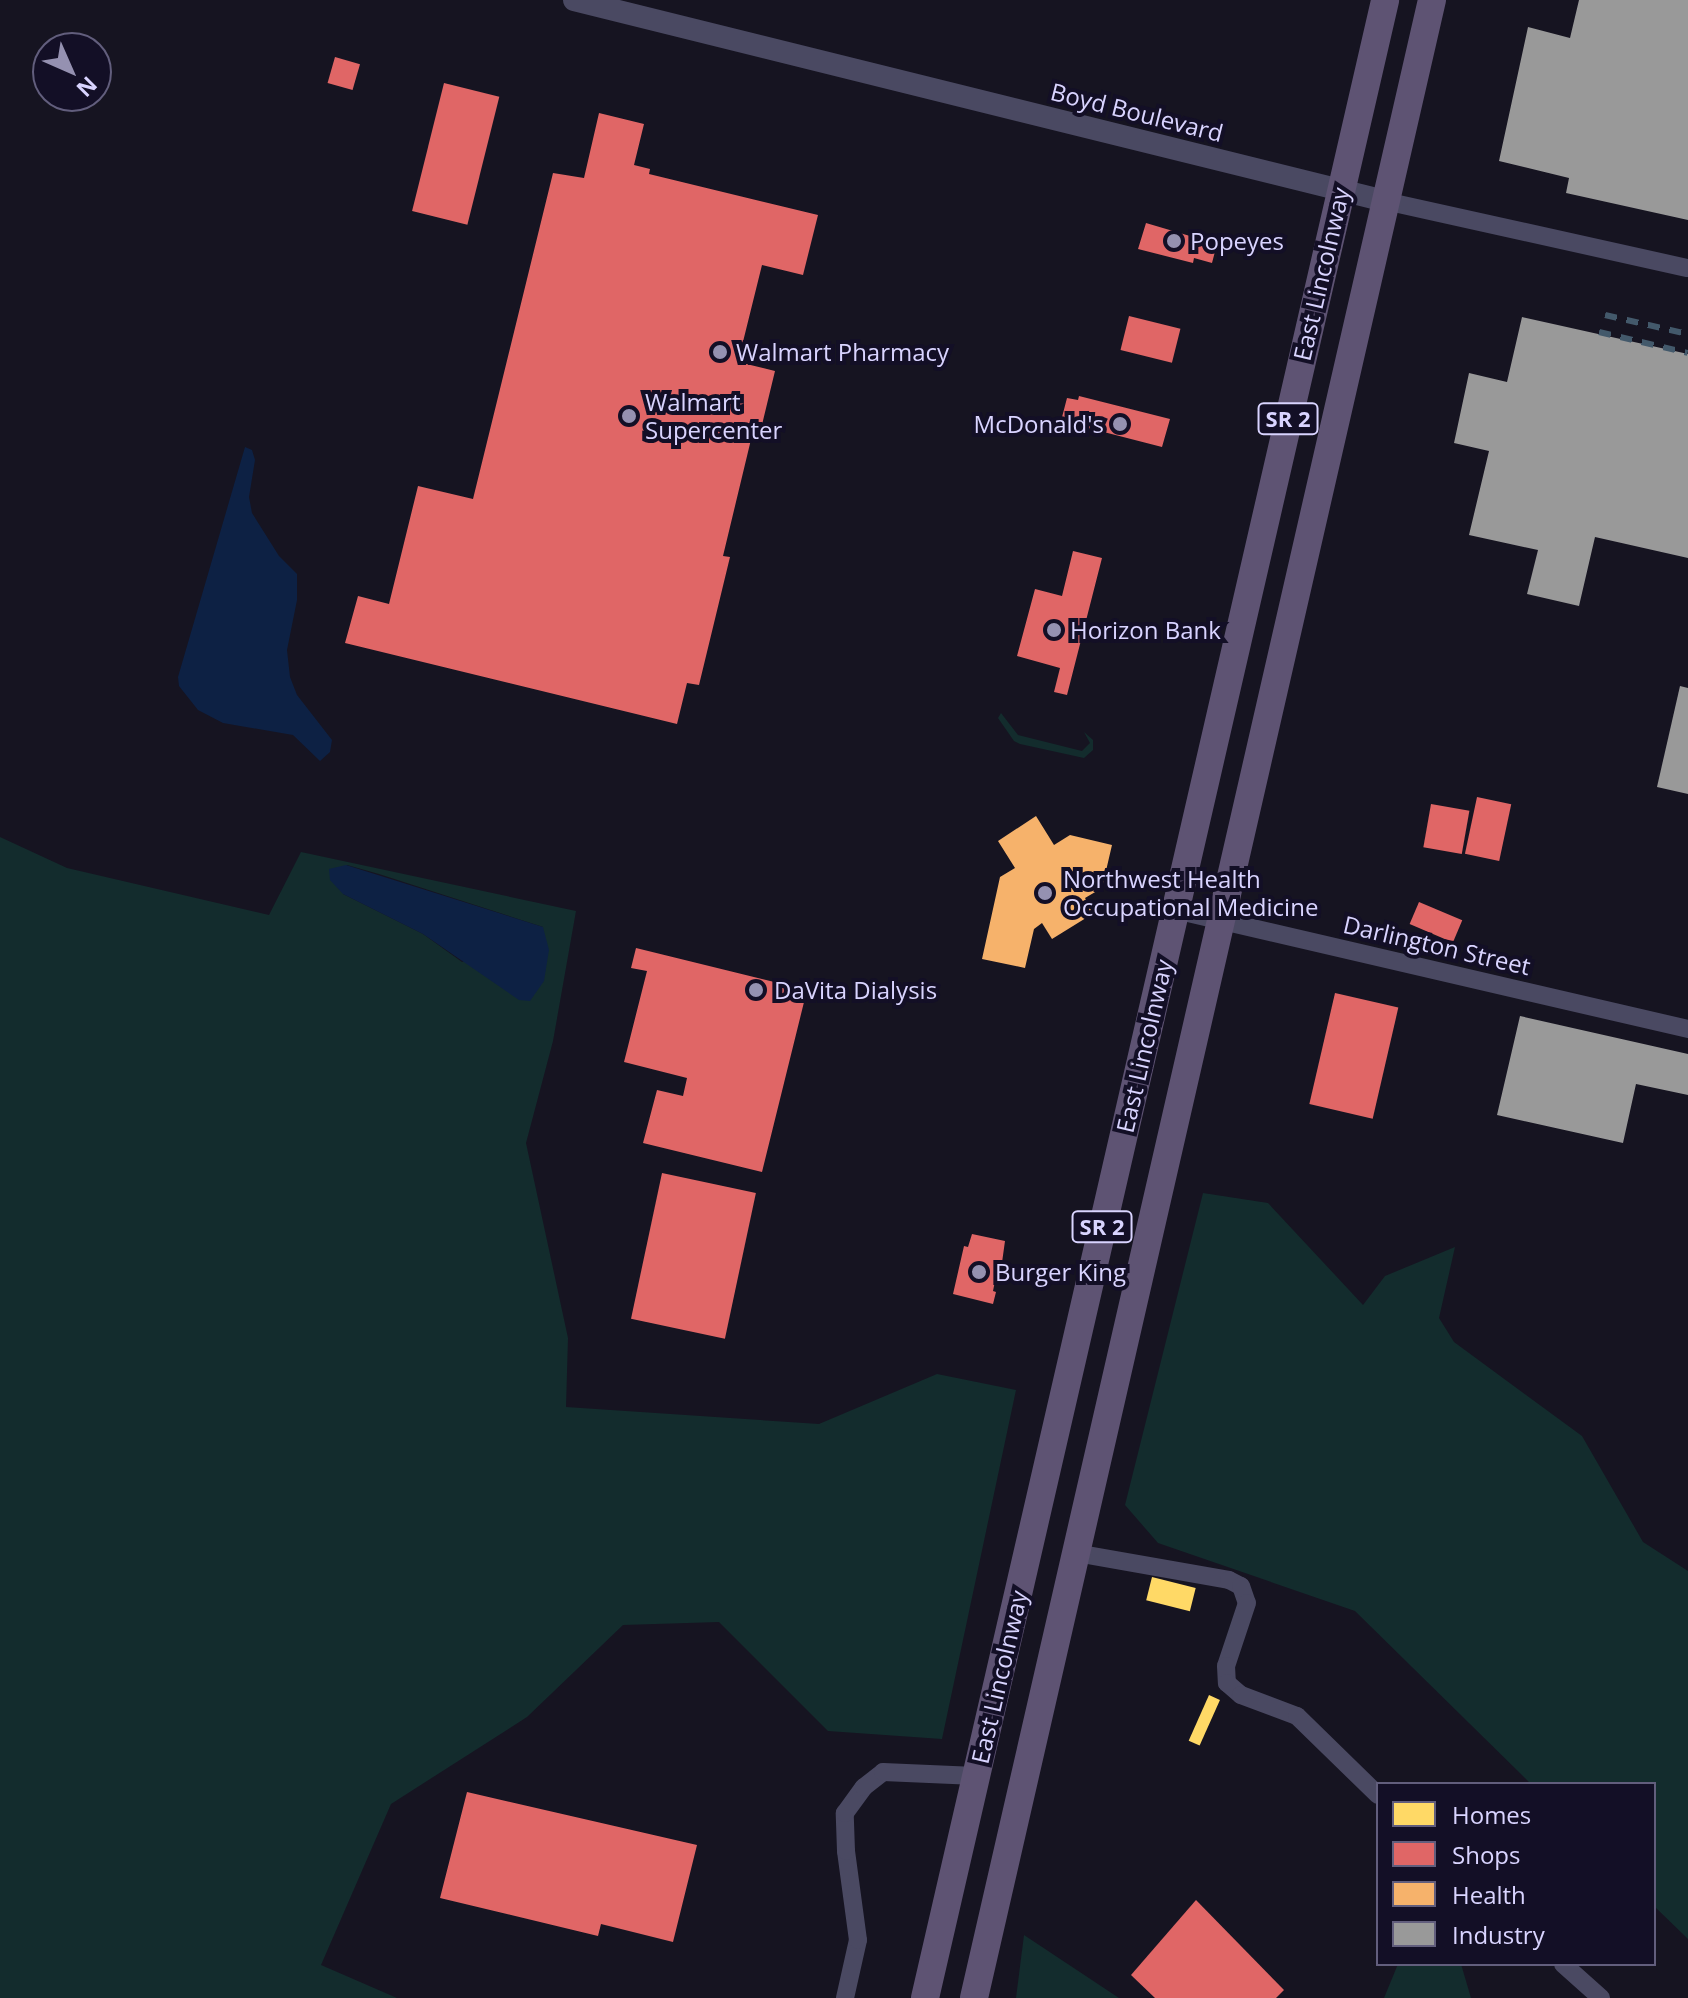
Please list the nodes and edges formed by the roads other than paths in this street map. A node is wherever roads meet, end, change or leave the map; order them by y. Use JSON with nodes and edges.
{"nodes":[{"id":1,"x":574,"y":0,"type":"edge"},
{"id":2,"x":1385,"y":0,"type":"edge"},
{"id":3,"x":1432,"y":0,"type":"edge"},
{"id":4,"x":1341,"y":189,"type":"junction"},
{"id":5,"x":1385,"y":201,"type":"junction"},
{"id":6,"x":1688,"y":268,"type":"edge"},
{"id":7,"x":1235,"y":648,"type":"junction"},
{"id":8,"x":1282,"y":657,"type":"junction"},
{"id":9,"x":1175,"y":910,"type":"junction"},
{"id":10,"x":1222,"y":920,"type":"junction"},
{"id":11,"x":1688,"y":1029,"type":"edge"},
{"id":12,"x":1076,"y":1553,"type":"junction"},
{"id":13,"x":976,"y":1776,"type":"junction"},
{"id":14,"x":1023,"y":1783,"type":"junction"},
{"id":15,"x":1376,"y":1793,"type":"edge"},
{"id":16,"x":1565,"y":1966,"type":"edge"},
{"id":17,"x":1578,"y":1978,"type":"junction"},
{"id":18,"x":845,"y":1998,"type":"edge"},
{"id":19,"x":925,"y":1998,"type":"edge"},
{"id":20,"x":974,"y":1998,"type":"edge"},
{"id":21,"x":1584,"y":1998,"type":"edge"},
{"id":22,"x":1601,"y":1998,"type":"edge"}],
"edges":[{"from":1,"to":4,"type":"street","name":"Boyd Boulevard"},
{"from":2,"to":4,"type":"main road","name":"East Lincolnway","number":"SR 2"},
{"from":3,"to":5,"type":"main road","name":"East Lincolnway","number":"SR 2"},
{"from":4,"to":5,"type":"street","name":"Boyd Boulevard"},
{"from":4,"to":7,"type":"main road","name":"East Lincolnway","number":"SR 2"},
{"from":5,"to":6,"type":"street","name":"Boyd Boulevard"},
{"from":5,"to":8,"type":"main road","name":"East Lincolnway","number":"SR 2"},
{"from":7,"to":8,"type":"main road"},
{"from":7,"to":9,"type":"main road","name":"East Lincolnway","number":"SR 2"},
{"from":8,"to":10,"type":"main road","name":"East Lincolnway","number":"SR 2"},
{"from":9,"to":10,"type":"street","name":"Darlington Street"},
{"from":9,"to":13,"type":"main road","name":"East Lincolnway","number":"SR 2"},
{"from":10,"to":11,"type":"street","name":"Darlington Street"},
{"from":10,"to":12,"type":"main road","name":"East Lincolnway","number":"SR 2"},
{"from":12,"to":14,"type":"main road","name":"East Lincolnway","number":"SR 2"},
{"from":12,"to":15,"type":"street"},
{"from":13,"to":14,"type":"main road"},
{"from":13,"to":18,"type":"street"},
{"from":13,"to":19,"type":"main road","name":"East Lincolnway","number":"SR 2"},
{"from":14,"to":20,"type":"main road","name":"East Lincolnway","number":"SR 2"},
{"from":16,"to":17,"type":"street"},
{"from":17,"to":21,"type":"street"},
{"from":17,"to":22,"type":"street"}]}
